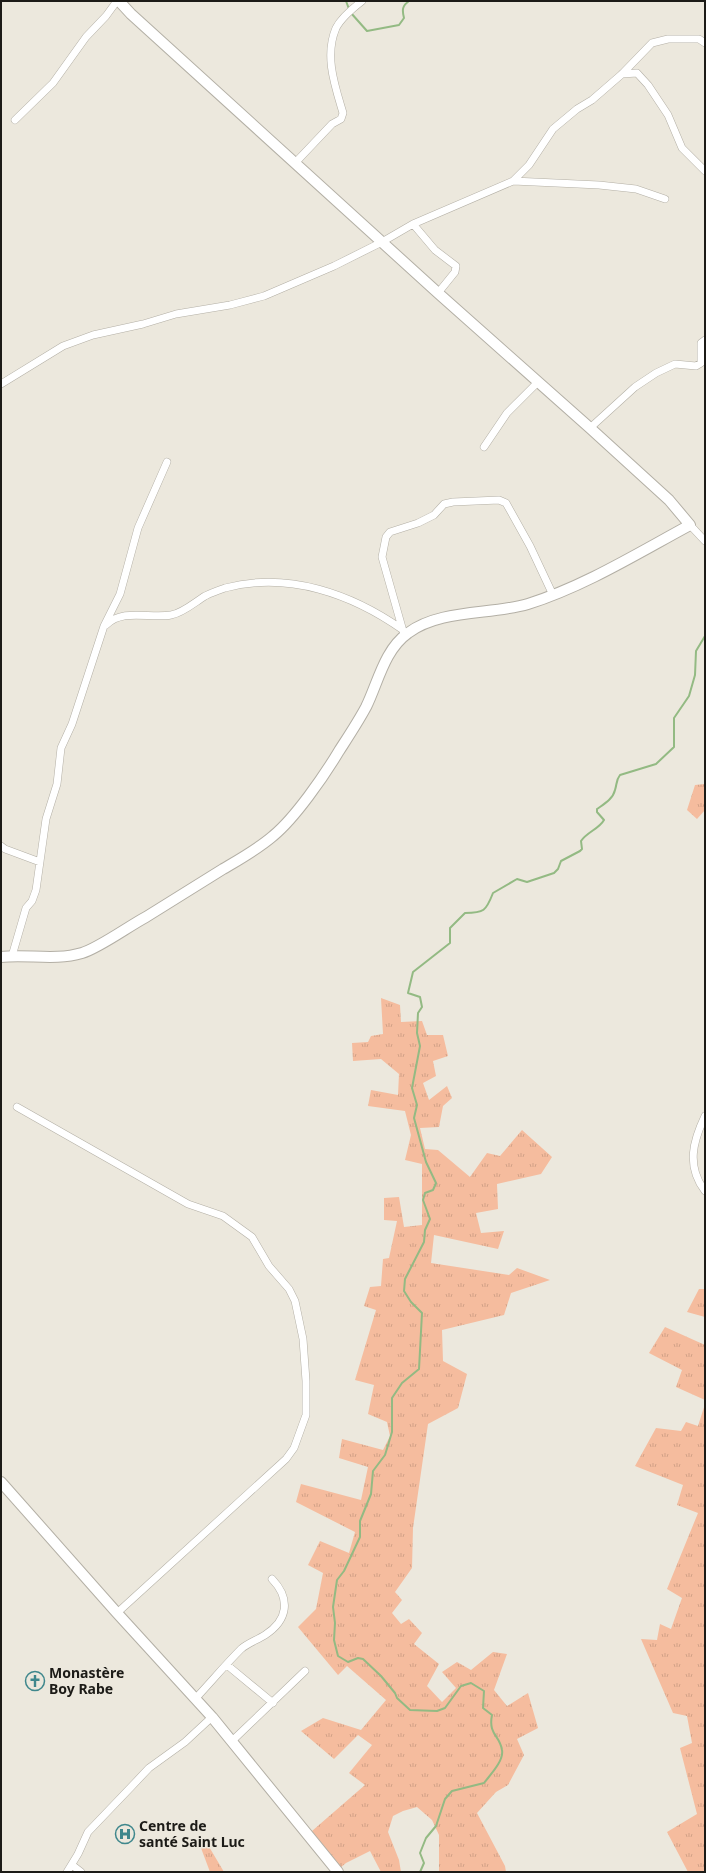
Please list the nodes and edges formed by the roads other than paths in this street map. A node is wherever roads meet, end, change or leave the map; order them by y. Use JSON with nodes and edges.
{"nodes":[{"id":1,"x":118,"y":1,"type":"edge"},
{"id":2,"x":362,"y":1,"type":"edge"},
{"id":3,"x":705,"y":43,"type":"edge"},
{"id":4,"x":622,"y":74,"type":"junction"},
{"id":5,"x":15,"y":120,"type":"dead end"},
{"id":6,"x":295,"y":163,"type":"junction"},
{"id":7,"x":705,"y":171,"type":"edge"},
{"id":8,"x":513,"y":181,"type":"junction"},
{"id":9,"x":665,"y":199,"type":"dead end"},
{"id":10,"x":413,"y":224,"type":"junction"},
{"id":11,"x":382,"y":242,"type":"junction"},
{"id":12,"x":438,"y":293,"type":"junction"},
{"id":13,"x":705,"y":340,"type":"edge"},
{"id":14,"x":538,"y":382,"type":"junction"},
{"id":15,"x":1,"y":384,"type":"edge"},
{"id":16,"x":590,"y":428,"type":"junction"},
{"id":17,"x":484,"y":447,"type":"dead end"},
{"id":18,"x":167,"y":462,"type":"dead end"},
{"id":19,"x":690,"y":525,"type":"junction"},
{"id":20,"x":705,"y":541,"type":"edge"},
{"id":21,"x":554,"y":595,"type":"junction"},
{"id":22,"x":104,"y":626,"type":"junction"},
{"id":23,"x":405,"y":632,"type":"junction"},
{"id":24,"x":1,"y":846,"type":"edge"},
{"id":25,"x":40,"y":862,"type":"junction"},
{"id":26,"x":12,"y":956,"type":"junction"},
{"id":27,"x":1,"y":957,"type":"edge"},
{"id":28,"x":17,"y":1107,"type":"dead end"},
{"id":29,"x":705,"y":1116,"type":"edge"},
{"id":30,"x":705,"y":1191,"type":"edge"},
{"id":31,"x":1,"y":1482,"type":"edge"},
{"id":32,"x":272,"y":1579,"type":"dead end"},
{"id":33,"x":117,"y":1613,"type":"junction"},
{"id":34,"x":227,"y":1665,"type":"junction"},
{"id":35,"x":305,"y":1671,"type":"dead end"},
{"id":36,"x":195,"y":1699,"type":"junction"},
{"id":37,"x":273,"y":1703,"type":"junction"},
{"id":38,"x":212,"y":1717,"type":"junction"},
{"id":39,"x":232,"y":1741,"type":"junction"},
{"id":40,"x":72,"y":1865,"type":"junction"},
{"id":41,"x":67,"y":1872,"type":"edge"},
{"id":42,"x":81,"y":1872,"type":"edge"},
{"id":43,"x":338,"y":1872,"type":"edge"}],
"edges":[{"from":1,"to":5,"type":"street"},
{"from":1,"to":6,"type":"street"},
{"from":2,"to":6,"type":"street"},
{"from":3,"to":4,"type":"street"},
{"from":4,"to":7,"type":"street"},
{"from":4,"to":8,"type":"street"},
{"from":6,"to":11,"type":"street"},
{"from":8,"to":9,"type":"street"},
{"from":8,"to":10,"type":"street"},
{"from":10,"to":11,"type":"street"},
{"from":10,"to":12,"type":"street"},
{"from":11,"to":12,"type":"street"},
{"from":11,"to":15,"type":"street"},
{"from":12,"to":14,"type":"street"},
{"from":13,"to":16,"type":"street"},
{"from":14,"to":16,"type":"street"},
{"from":14,"to":17,"type":"street"},
{"from":16,"to":19,"type":"street"},
{"from":18,"to":22,"type":"street"},
{"from":19,"to":20,"type":"street"},
{"from":19,"to":21,"type":"street"},
{"from":21,"to":23,"type":"street"},
{"from":21,"to":23,"type":"street"},
{"from":22,"to":23,"type":"street"},
{"from":22,"to":25,"type":"street"},
{"from":23,"to":26,"type":"street"},
{"from":24,"to":25,"type":"street"},
{"from":25,"to":26,"type":"street"},
{"from":26,"to":27,"type":"street"},
{"from":28,"to":33,"type":"street"},
{"from":29,"to":30,"type":"street"},
{"from":31,"to":33,"type":"street"},
{"from":32,"to":34,"type":"street"},
{"from":33,"to":36,"type":"street"},
{"from":34,"to":36,"type":"street"},
{"from":34,"to":37,"type":"street"},
{"from":35,"to":37,"type":"street"},
{"from":36,"to":38,"type":"street"},
{"from":37,"to":39,"type":"street"},
{"from":38,"to":39,"type":"street"},
{"from":38,"to":40,"type":"street"},
{"from":39,"to":43,"type":"street"},
{"from":40,"to":41,"type":"street"},
{"from":40,"to":42,"type":"street"}]}
